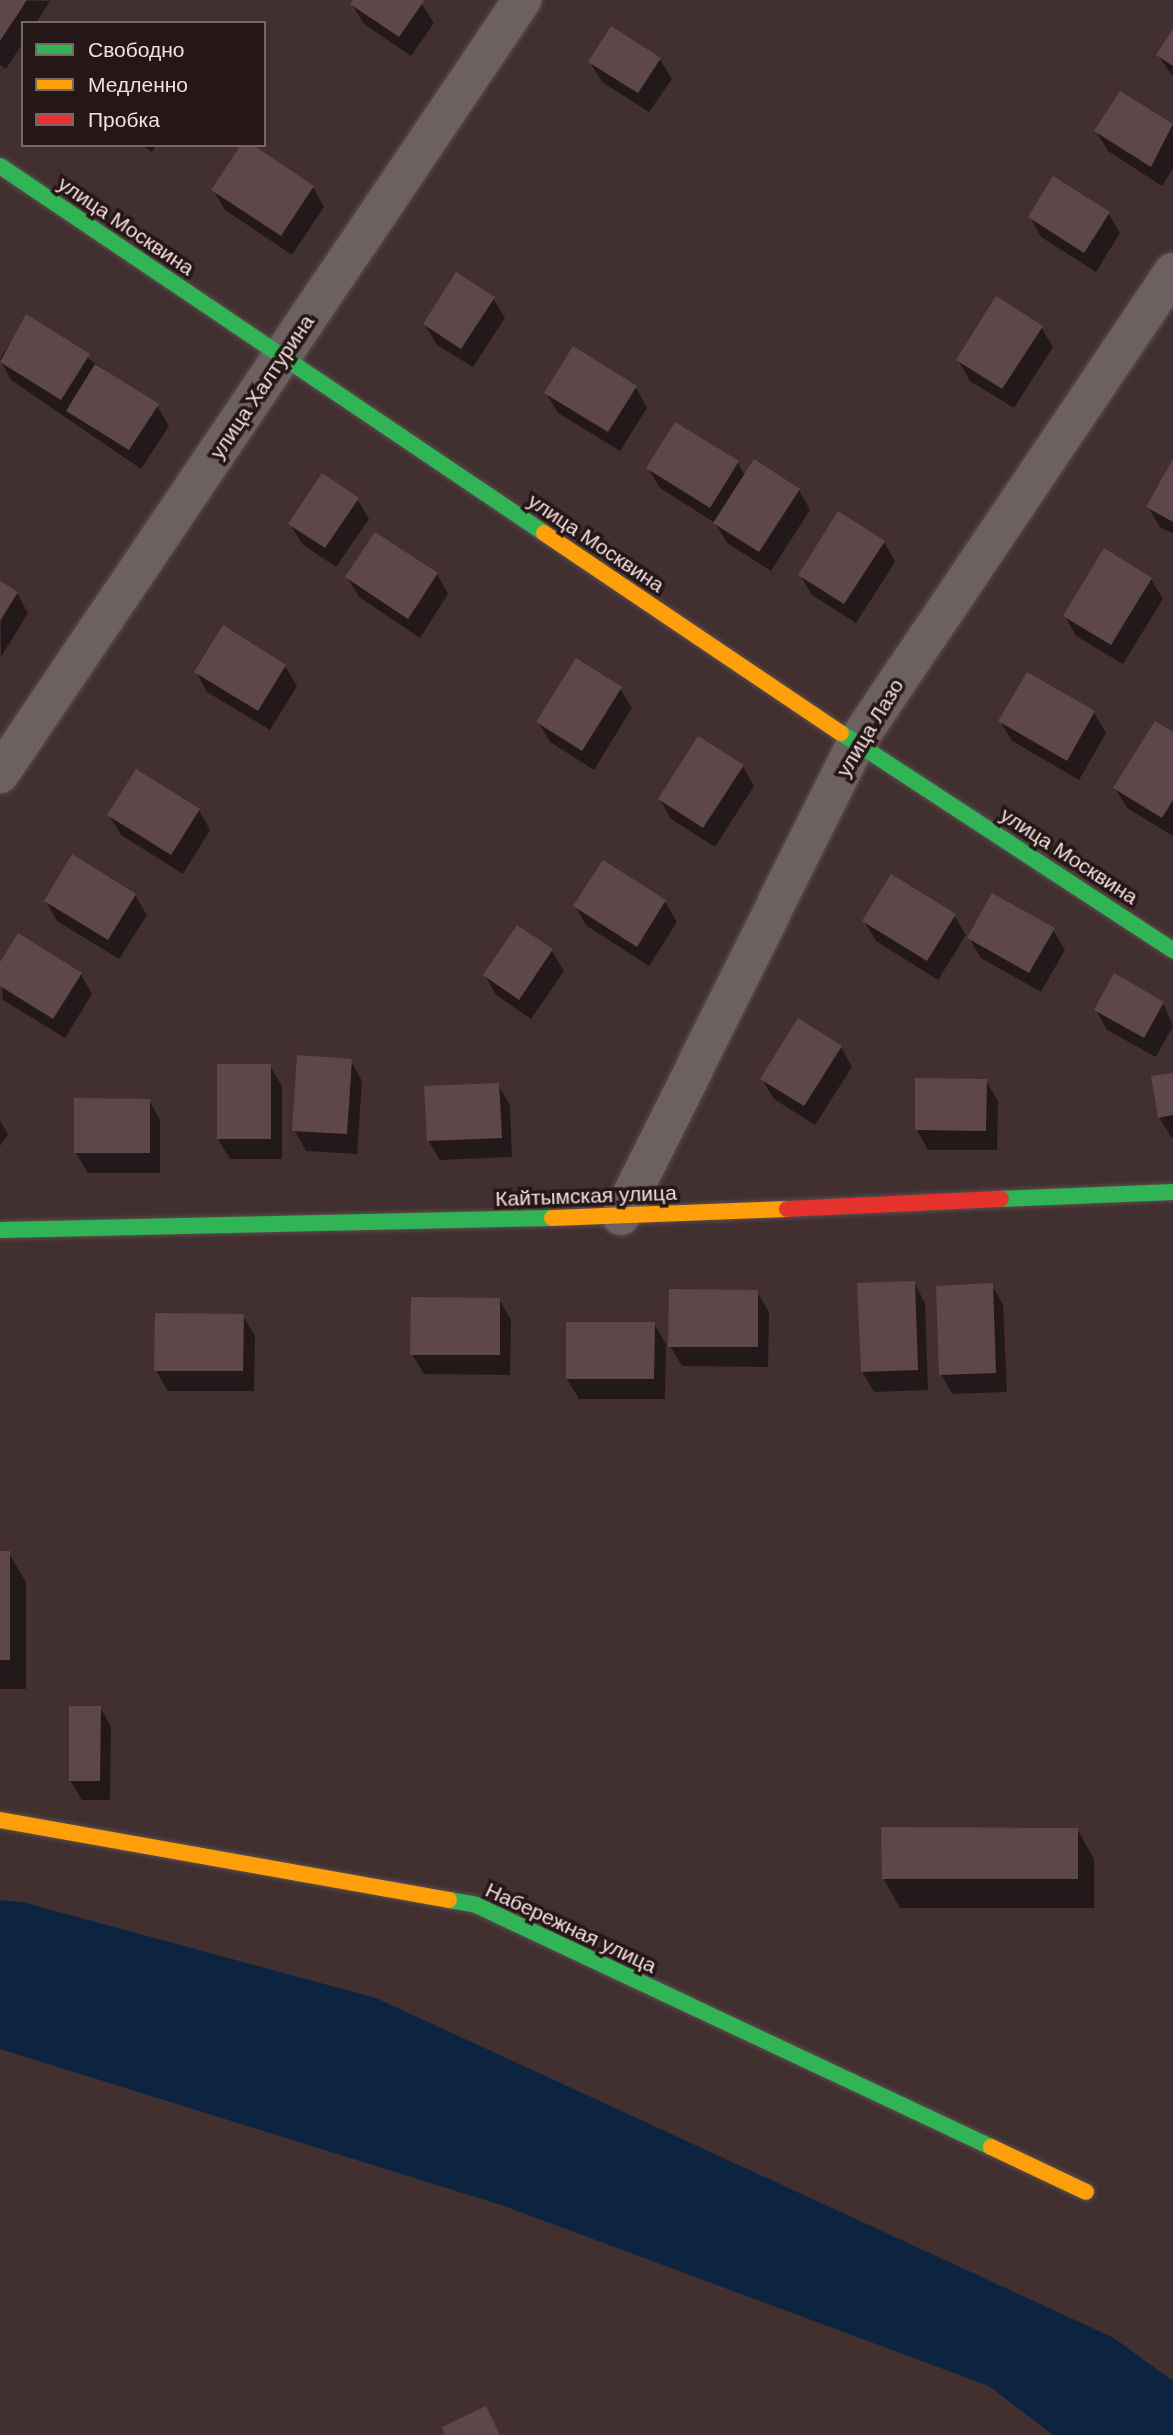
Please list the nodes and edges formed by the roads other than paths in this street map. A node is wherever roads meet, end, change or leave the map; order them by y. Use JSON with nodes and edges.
{"nodes":[{"id":1,"x":522,"y":0,"type":"edge"},
{"id":2,"x":0,"y":166,"type":"edge"},
{"id":3,"x":1173,"y":272,"type":"edge"},
{"id":4,"x":281,"y":358,"type":"junction"},
{"id":5,"x":856,"y":743,"type":"junction"},
{"id":6,"x":0,"y":774,"type":"edge"},
{"id":7,"x":1173,"y":950,"type":"edge"},
{"id":8,"x":1173,"y":1192,"type":"edge"},
{"id":9,"x":621,"y":1216,"type":"junction"},
{"id":10,"x":0,"y":1230,"type":"edge"},
{"id":11,"x":0,"y":1820,"type":"edge"},
{"id":12,"x":1086,"y":2192,"type":"dead end"}],
"edges":[{"from":1,"to":4,"type":"street","name":"улица Халтурина"},
{"from":2,"to":4,"type":"street","name":"улица Москвина"},
{"from":3,"to":5,"type":"street","name":"улица Лазо"},
{"from":4,"to":5,"type":"street","name":"улица Москвина"},
{"from":4,"to":6,"type":"street","name":"улица Халтурина"},
{"from":5,"to":7,"type":"street","name":"улица Москвина"},
{"from":5,"to":9,"type":"street","name":"улица Лазо"},
{"from":8,"to":9,"type":"street","name":"Кайтымская улица"},
{"from":9,"to":10,"type":"street","name":"Кайтымская улица"},
{"from":11,"to":12,"type":"street","name":"Набережная улица"}]}
